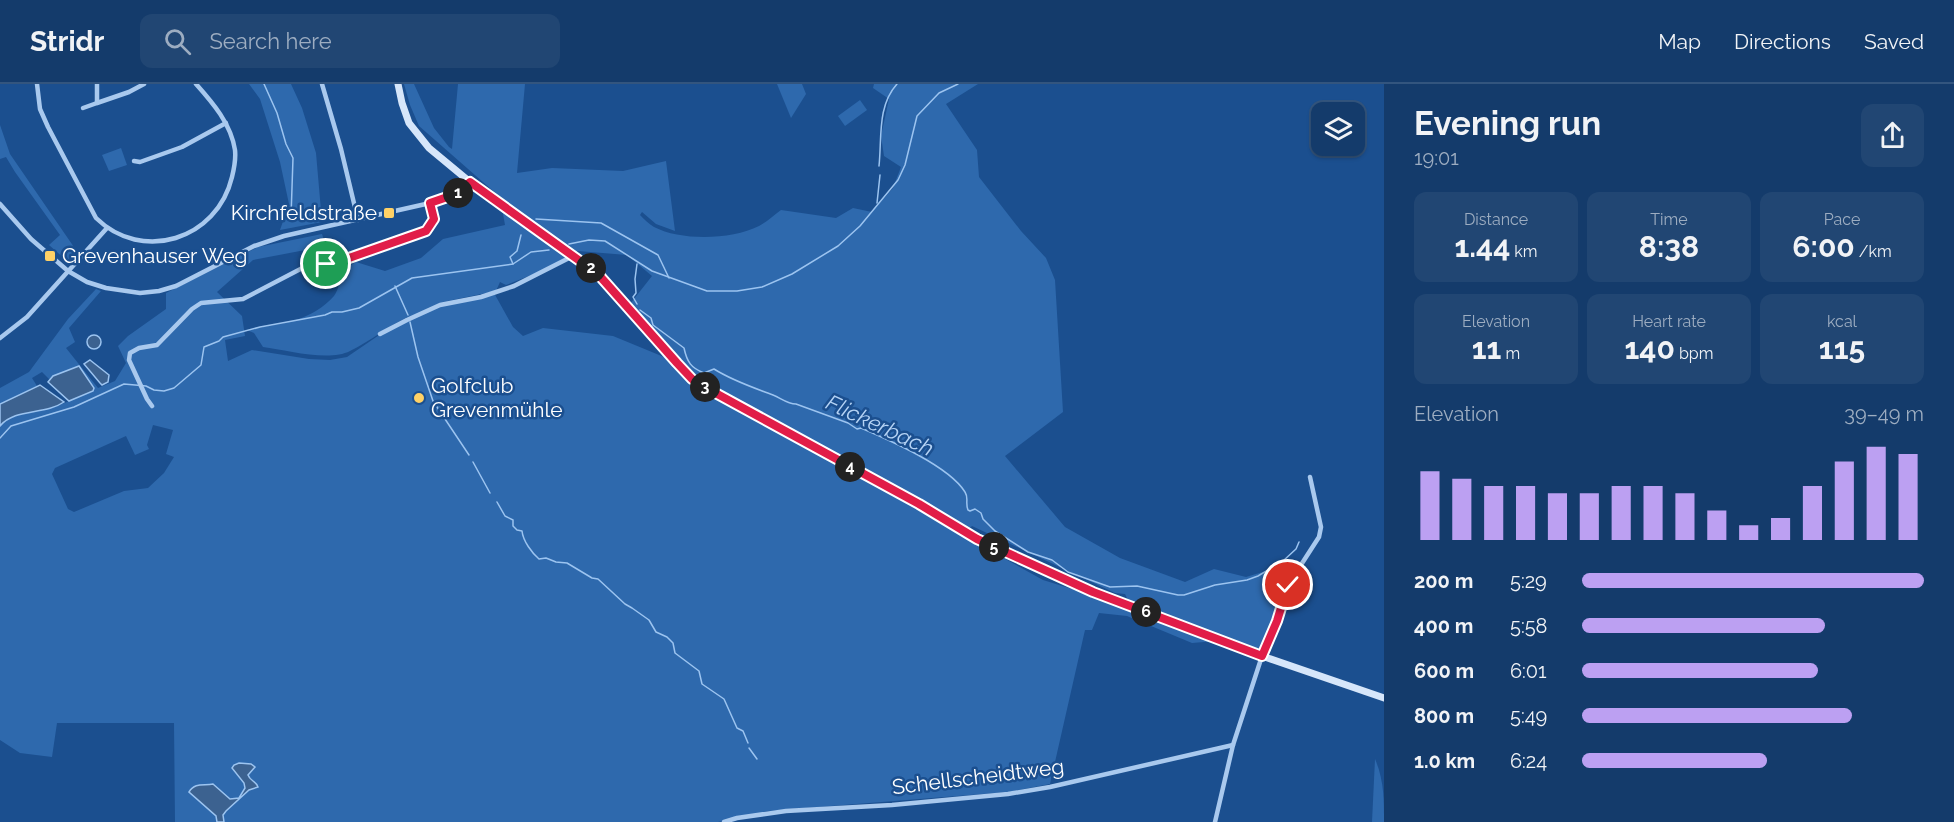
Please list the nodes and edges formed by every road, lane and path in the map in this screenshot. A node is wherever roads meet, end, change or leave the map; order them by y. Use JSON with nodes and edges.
{"nodes":[{"id":1,"x":37,"y":84,"type":"edge"},
{"id":2,"x":97,"y":84,"type":"edge"},
{"id":3,"x":144,"y":84,"type":"edge"},
{"id":4,"x":196,"y":84,"type":"edge"},
{"id":5,"x":322,"y":84,"type":"edge"},
{"id":6,"x":398,"y":84,"type":"edge"},
{"id":7,"x":97,"y":103,"type":"junction"},
{"id":8,"x":83,"y":108,"type":"dead end"},
{"id":9,"x":226,"y":123,"type":"junction"},
{"id":10,"x":134,"y":161,"type":"dead end"},
{"id":11,"x":470,"y":182,"type":"junction"},
{"id":12,"x":430,"y":203,"type":"junction"},
{"id":13,"x":0,"y":204,"type":"edge"},
{"id":14,"x":358,"y":220,"type":"junction"},
{"id":15,"x":106,"y":228,"type":"junction"},
{"id":16,"x":573,"y":256,"type":"junction"},
{"id":17,"x":68,"y":271,"type":"junction"},
{"id":18,"x":380,"y":334,"type":"dead end"},
{"id":19,"x":0,"y":338,"type":"edge"},
{"id":20,"x":152,"y":406,"type":"dead end"},
{"id":21,"x":1310,"y":477,"type":"dead end"},
{"id":22,"x":1262,"y":656,"type":"junction"},
{"id":23,"x":1384,"y":698,"type":"edge"},
{"id":24,"x":1233,"y":745,"type":"junction"},
{"id":25,"x":724,"y":822,"type":"edge"},
{"id":26,"x":1215,"y":822,"type":"edge"}],
"edges":[{"from":1,"to":15,"type":"street"},
{"from":2,"to":7,"type":"street"},
{"from":3,"to":7,"type":"street"},
{"from":4,"to":9,"type":"street"},
{"from":5,"to":14,"type":"street"},
{"from":6,"to":11,"type":"main road"},
{"from":7,"to":8,"type":"street"},
{"from":9,"to":10,"type":"street"},
{"from":9,"to":15,"type":"street"},
{"from":11,"to":12,"type":"street"},
{"from":11,"to":16,"type":"main road"},
{"from":12,"to":14,"type":"street"},
{"from":12,"to":20,"type":"street"},
{"from":13,"to":17,"type":"street"},
{"from":14,"to":17,"type":"street"},
{"from":15,"to":17,"type":"street"},
{"from":16,"to":18,"type":"street"},
{"from":16,"to":22,"type":"main road"},
{"from":17,"to":19,"type":"street"},
{"from":21,"to":22,"type":"street"},
{"from":22,"to":23,"type":"main road"},
{"from":22,"to":24,"type":"street"},
{"from":24,"to":25,"type":"street","name":"Schellscheidtweg"},
{"from":24,"to":26,"type":"street"}]}
